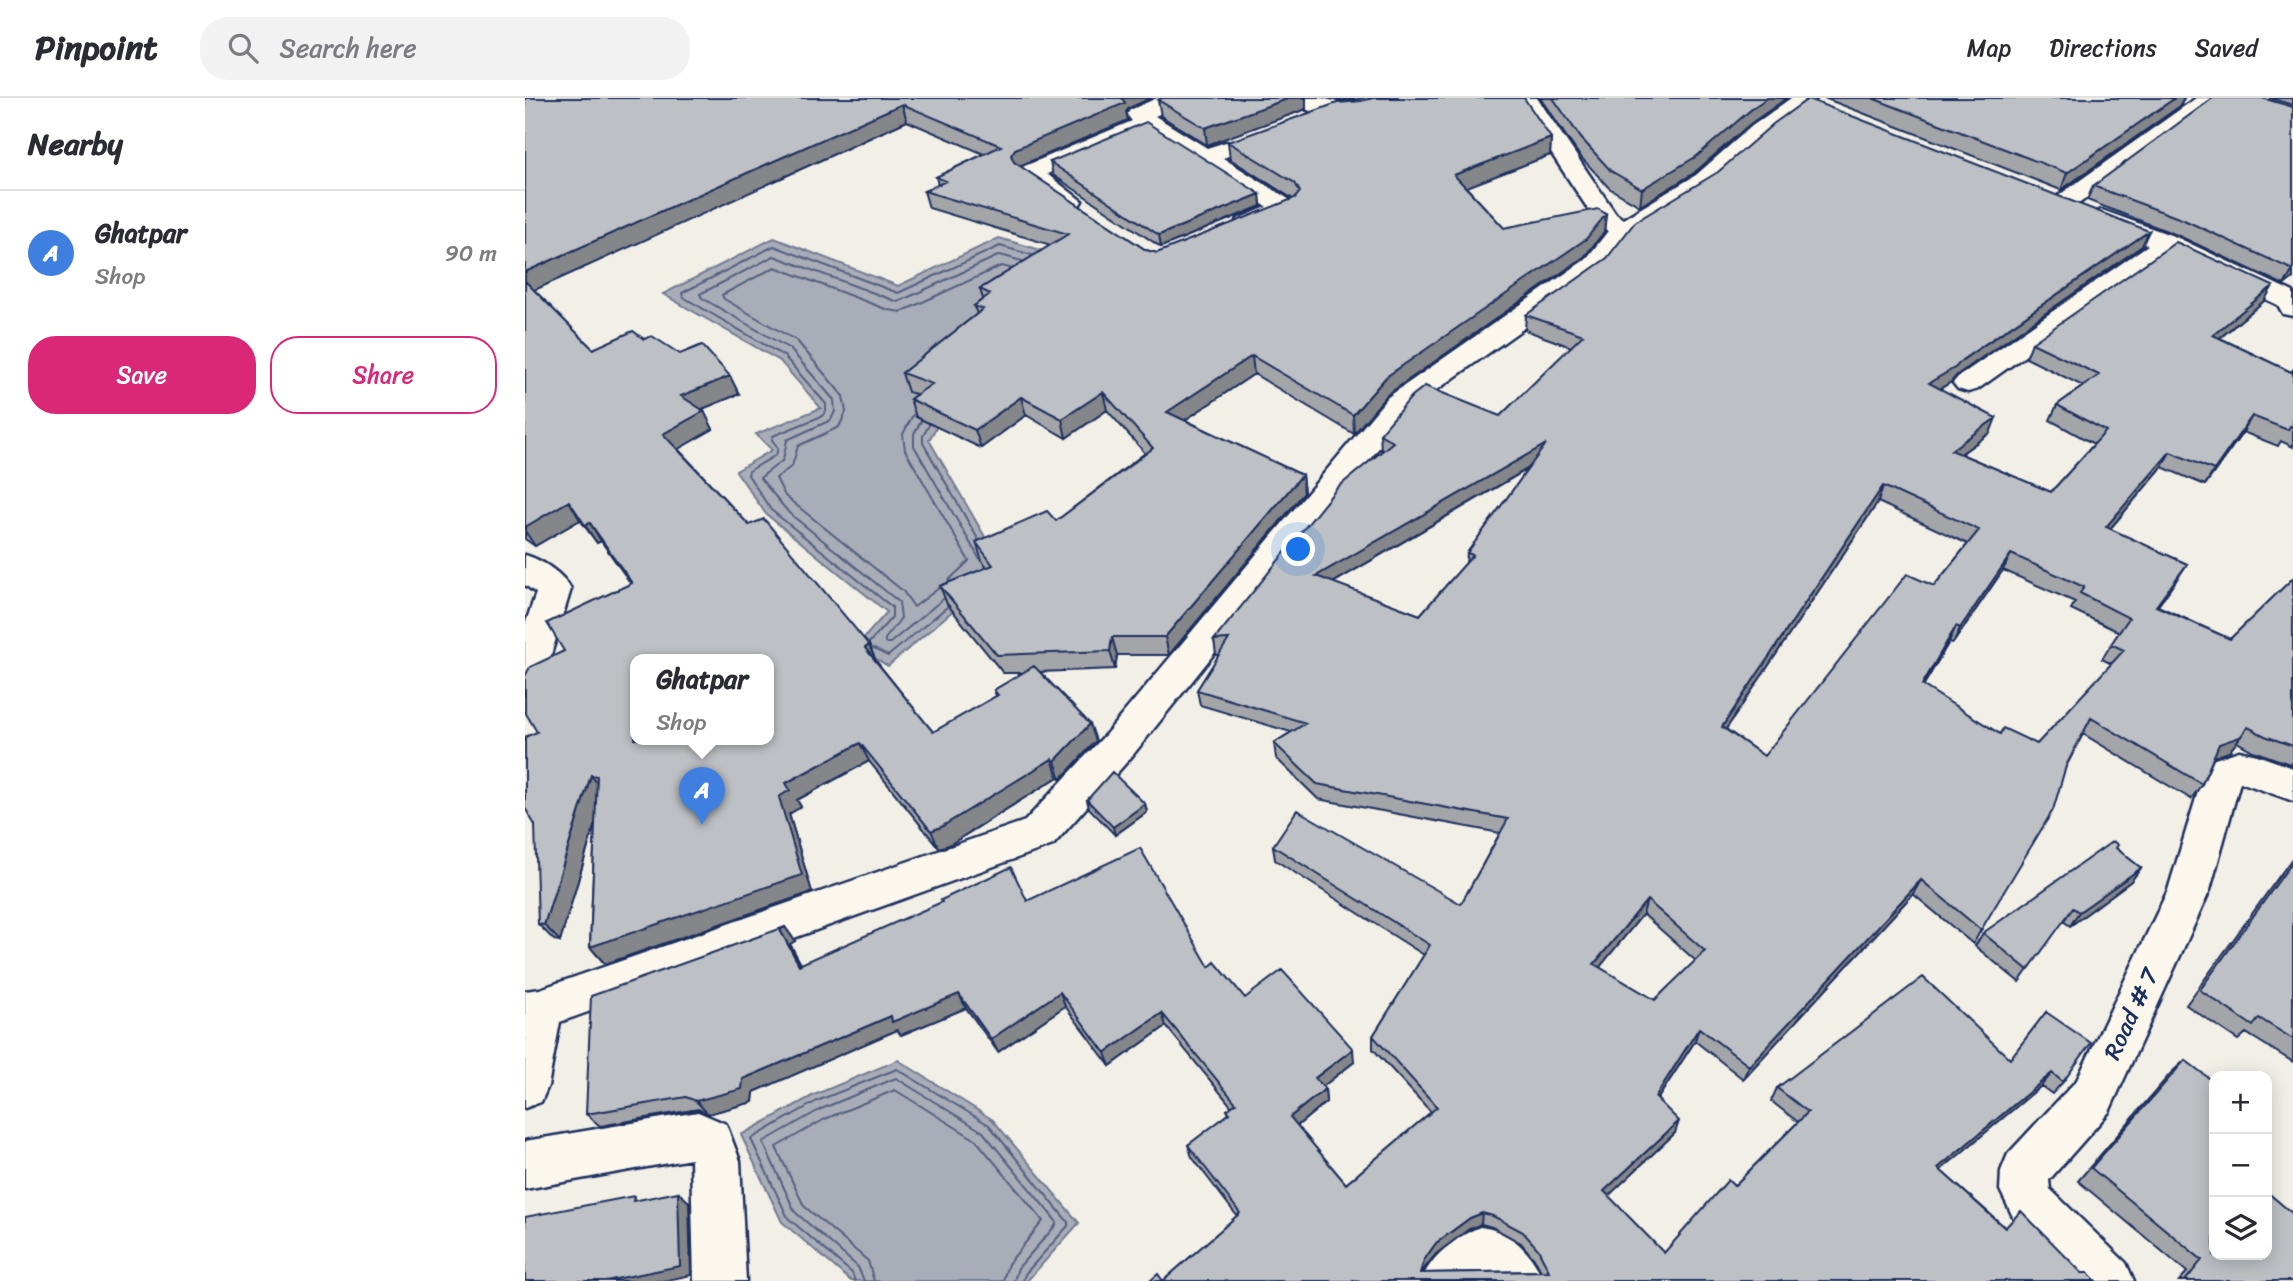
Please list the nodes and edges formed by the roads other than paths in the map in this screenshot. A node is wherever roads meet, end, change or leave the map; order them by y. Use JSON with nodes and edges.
{"nodes":[{"id":1,"x":1176,"y":98,"type":"edge"},
{"id":2,"x":1386,"y":98,"type":"edge"},
{"id":3,"x":1526,"y":98,"type":"edge"},
{"id":4,"x":2211,"y":98,"type":"edge"},
{"id":5,"x":1805,"y":100,"type":"edge"},
{"id":6,"x":1305,"y":109,"type":"edge"},
{"id":7,"x":1830,"y":112,"type":"edge"},
{"id":8,"x":1149,"y":122,"type":"junction"},
{"id":9,"x":1243,"y":143,"type":"edge"},
{"id":10,"x":1205,"y":157,"type":"junction"},
{"id":11,"x":2038,"y":193,"type":"edge"},
{"id":12,"x":2064,"y":203,"type":"junction"},
{"id":13,"x":1094,"y":217,"type":"edge"},
{"id":14,"x":1622,"y":230,"type":"junction"},
{"id":15,"x":1223,"y":234,"type":"edge"},
{"id":16,"x":2167,"y":243,"type":"junction"},
{"id":17,"x":2293,"y":308,"type":"edge"},
{"id":18,"x":1968,"y":383,"type":"dead end"},
{"id":19,"x":525,"y":567,"type":"edge"},
{"id":20,"x":539,"y":595,"type":"edge"},
{"id":21,"x":525,"y":681,"type":"edge"},
{"id":22,"x":2293,"y":785,"type":"edge"},
{"id":23,"x":533,"y":1010,"type":"edge"},
{"id":24,"x":525,"y":1086,"type":"edge"},
{"id":25,"x":525,"y":1165,"type":"edge"},
{"id":26,"x":720,"y":1281,"type":"edge"},
{"id":27,"x":1447,"y":1281,"type":"edge"},
{"id":28,"x":1518,"y":1281,"type":"edge"},
{"id":29,"x":2108,"y":1281,"type":"edge"}],
"edges":[{"from":1,"to":8,"type":"street"},
{"from":2,"to":6,"type":"street"},
{"from":3,"to":14,"type":"street"},
{"from":4,"to":12,"type":"street"},
{"from":5,"to":7,"type":"street"},
{"from":5,"to":14,"type":"street"},
{"from":8,"to":10,"type":"street"},
{"from":8,"to":13,"type":"street"},
{"from":9,"to":10,"type":"street"},
{"from":10,"to":15,"type":"street"},
{"from":11,"to":12,"type":"street"},
{"from":12,"to":16,"type":"street"},
{"from":14,"to":23,"type":"street"},
{"from":16,"to":17,"type":"street"},
{"from":16,"to":18,"type":"street"},
{"from":19,"to":20,"type":"street"},
{"from":20,"to":21,"type":"street"},
{"from":22,"to":29,"type":"street","name":"Road # 7"},
{"from":23,"to":24,"type":"street"},
{"from":25,"to":26,"type":"street"},
{"from":27,"to":28,"type":"street"}]}
